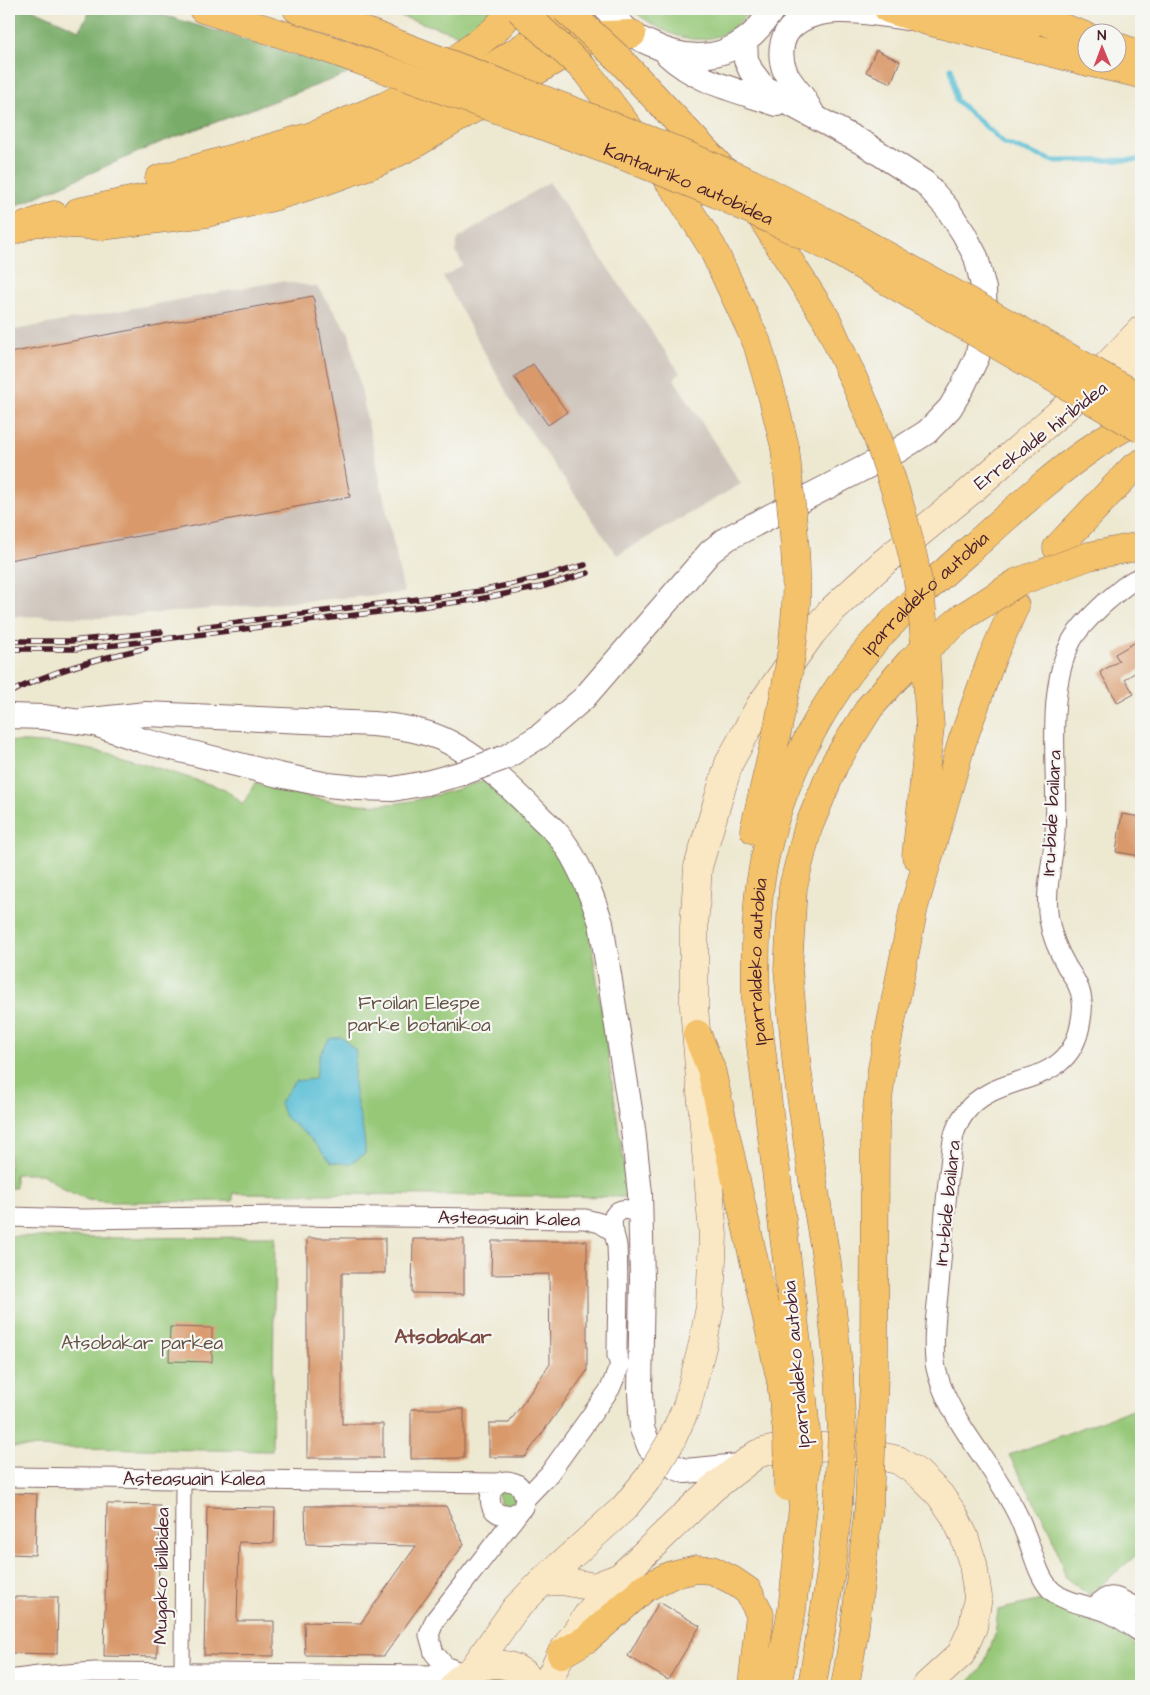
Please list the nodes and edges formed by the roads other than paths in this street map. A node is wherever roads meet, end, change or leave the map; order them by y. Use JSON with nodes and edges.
{"nodes":[{"id":1,"x":203,"y":9,"type":"edge"},
{"id":2,"x":297,"y":9,"type":"edge"},
{"id":3,"x":514,"y":9,"type":"edge"},
{"id":4,"x":519,"y":9,"type":"edge"},
{"id":5,"x":528,"y":9,"type":"edge"},
{"id":6,"x":565,"y":9,"type":"edge"},
{"id":7,"x":599,"y":9,"type":"edge"},
{"id":8,"x":773,"y":9,"type":"edge"},
{"id":9,"x":888,"y":9,"type":"edge"},
{"id":10,"x":964,"y":9,"type":"edge"},
{"id":11,"x":1010,"y":9,"type":"edge"},
{"id":12,"x":931,"y":22,"type":"junction"},
{"id":13,"x":1078,"y":33,"type":"edge"},
{"id":14,"x":632,"y":34,"type":"junction"},
{"id":15,"x":745,"y":40,"type":"junction"},
{"id":16,"x":1078,"y":47,"type":"edge"},
{"id":17,"x":662,"y":49,"type":"junction"},
{"id":18,"x":1128,"y":50,"type":"edge"},
{"id":19,"x":1141,"y":55,"type":"edge"},
{"id":20,"x":1078,"y":59,"type":"edge"},
{"id":21,"x":1128,"y":61,"type":"edge"},
{"id":22,"x":1128,"y":63,"type":"edge"},
{"id":23,"x":1141,"y":64,"type":"edge"},
{"id":24,"x":1141,"y":69,"type":"edge"},
{"id":25,"x":1128,"y":71,"type":"edge"},
{"id":26,"x":1141,"y":74,"type":"edge"},
{"id":27,"x":416,"y":90,"type":"junction"},
{"id":28,"x":814,"y":118,"type":"junction"},
{"id":29,"x":38,"y":222,"type":"junction"},
{"id":30,"x":9,"y":232,"type":"edge"},
{"id":31,"x":1141,"y":330,"type":"edge"},
{"id":32,"x":1141,"y":363,"type":"edge"},
{"id":33,"x":1141,"y":398,"type":"edge"},
{"id":34,"x":1141,"y":418,"type":"edge"},
{"id":35,"x":1141,"y":430,"type":"edge"},
{"id":36,"x":1141,"y":463,"type":"edge"},
{"id":37,"x":967,"y":494,"type":"junction"},
{"id":38,"x":1141,"y":546,"type":"edge"},
{"id":39,"x":1057,"y":548,"type":"dead end"},
{"id":40,"x":1141,"y":577,"type":"edge"},
{"id":41,"x":1015,"y":606,"type":"dead end"},
{"id":42,"x":9,"y":716,"type":"edge"},
{"id":43,"x":82,"y":721,"type":"junction"},
{"id":44,"x":9,"y":728,"type":"edge"},
{"id":45,"x":141,"y":740,"type":"junction"},
{"id":46,"x":914,"y":907,"type":"junction"},
{"id":47,"x":697,"y":1034,"type":"junction"},
{"id":48,"x":641,"y":1215,"type":"junction"},
{"id":49,"x":9,"y":1217,"type":"edge"},
{"id":50,"x":614,"y":1232,"type":"junction"},
{"id":51,"x":788,"y":1266,"type":"junction"},
{"id":52,"x":630,"y":1363,"type":"junction"},
{"id":53,"x":791,"y":1379,"type":"junction"},
{"id":54,"x":739,"y":1466,"type":"junction"},
{"id":55,"x":9,"y":1477,"type":"edge"},
{"id":56,"x":183,"y":1479,"type":"junction"},
{"id":57,"x":499,"y":1483,"type":"junction"},
{"id":58,"x":521,"y":1499,"type":"junction"},
{"id":59,"x":796,"y":1507,"type":"junction"},
{"id":60,"x":620,"y":1577,"type":"junction"},
{"id":61,"x":542,"y":1582,"type":"junction"},
{"id":62,"x":1094,"y":1608,"type":"junction"},
{"id":63,"x":1141,"y":1609,"type":"edge"},
{"id":64,"x":1141,"y":1633,"type":"edge"},
{"id":65,"x":854,"y":1634,"type":"junction"},
{"id":66,"x":561,"y":1654,"type":"junction"},
{"id":67,"x":182,"y":1673,"type":"junction"},
{"id":68,"x":462,"y":1677,"type":"edge"},
{"id":69,"x":9,"y":1680,"type":"edge"},
{"id":70,"x":534,"y":1686,"type":"edge"},
{"id":71,"x":546,"y":1686,"type":"edge"},
{"id":72,"x":752,"y":1686,"type":"edge"},
{"id":73,"x":763,"y":1686,"type":"edge"},
{"id":74,"x":777,"y":1686,"type":"edge"},
{"id":75,"x":812,"y":1686,"type":"edge"},
{"id":76,"x":845,"y":1686,"type":"edge"},
{"id":77,"x":855,"y":1686,"type":"edge"},
{"id":78,"x":926,"y":1686,"type":"edge"}],
"edges":[{"from":1,"to":35,"type":"highway","name":"Kantauriko autobidea","bridge":true},
{"from":2,"to":33,"type":"highway","name":"Kantauriko autobidea","bridge":true},
{"from":3,"to":27,"type":"highway"},
{"from":4,"to":51,"type":"highway","bridge":true},
{"from":5,"to":27,"type":"highway"},
{"from":6,"to":46,"type":"highway","bridge":true},
{"from":7,"to":14,"type":"street"},
{"from":7,"to":29,"type":"highway"},
{"from":8,"to":15,"type":"street"},
{"from":9,"to":12,"type":"highway"},
{"from":10,"to":16,"type":"highway"},
{"from":11,"to":13,"type":"highway"},
{"from":12,"to":20,"type":"highway"},
{"from":12,"to":28,"type":"street"},
{"from":14,"to":17,"type":"street"},
{"from":14,"to":29,"type":"highway"},
{"from":15,"to":17,"type":"street"},
{"from":15,"to":28,"type":"street"},
{"from":17,"to":28,"type":"street"},
{"from":18,"to":19,"type":"highway"},
{"from":21,"to":23,"type":"highway"},
{"from":22,"to":24,"type":"highway"},
{"from":25,"to":26,"type":"highway"},
{"from":27,"to":29,"type":"highway"},
{"from":28,"to":45,"type":"street","bridge":true},
{"from":29,"to":30,"type":"highway"},
{"from":31,"to":37,"type":"main road"},
{"from":32,"to":37,"type":"main road","name":"Errekalde hiribidea"},
{"from":34,"to":51,"type":"highway","name":"Iparraldeko autobia"},
{"from":36,"to":39,"type":"highway"},
{"from":37,"to":47,"type":"main road"},
{"from":38,"to":75,"type":"highway","name":"Iparraldeko autobia","bridge":true},
{"from":40,"to":62,"type":"street","name":"Iru-bide bailara"},
{"from":41,"to":46,"type":"highway"},
{"from":42,"to":43,"type":"street"},
{"from":43,"to":45,"type":"street"},
{"from":43,"to":48,"type":"street"},
{"from":44,"to":45,"type":"street"},
{"from":46,"to":65,"type":"highway","bridge":true},
{"from":47,"to":53,"type":"highway"},
{"from":47,"to":61,"type":"main road","bridge":true},
{"from":48,"to":50,"type":"street"},
{"from":48,"to":52,"type":"street"},
{"from":49,"to":50,"type":"street","name":"Asteasuain kalea"},
{"from":50,"to":52,"type":"street"},
{"from":51,"to":53,"type":"highway","name":"Iparraldeko autobia"},
{"from":52,"to":54,"type":"street"},
{"from":52,"to":58,"type":"street"},
{"from":53,"to":59,"type":"highway","name":"Iparraldeko autobia","bridge":true},
{"from":54,"to":60,"type":"main road"},
{"from":54,"to":78,"type":"main road"},
{"from":55,"to":56,"type":"street","name":"Asteasuain kalea"},
{"from":56,"to":57,"type":"street","name":"Asteasuain kalea"},
{"from":56,"to":67,"type":"street","name":"Mugako ibilbidea"},
{"from":57,"to":58,"type":"street","name":"Asteasuain kalea"},
{"from":57,"to":58,"type":"street"},
{"from":58,"to":68,"type":"street"},
{"from":59,"to":73,"type":"highway"},
{"from":59,"to":74,"type":"highway","name":"Iparraldeko autobia"},
{"from":60,"to":61,"type":"main road"},
{"from":60,"to":66,"type":"main road"},
{"from":61,"to":68,"type":"main road"},
{"from":62,"to":63,"type":"street"},
{"from":62,"to":64,"type":"street","name":"Iru-bide bailara"},
{"from":65,"to":76,"type":"highway"},
{"from":65,"to":77,"type":"highway"},
{"from":66,"to":71,"type":"main road"},
{"from":66,"to":72,"type":"highway"},
{"from":67,"to":68,"type":"street"},
{"from":67,"to":69,"type":"street"},
{"from":68,"to":70,"type":"main road"}]}
